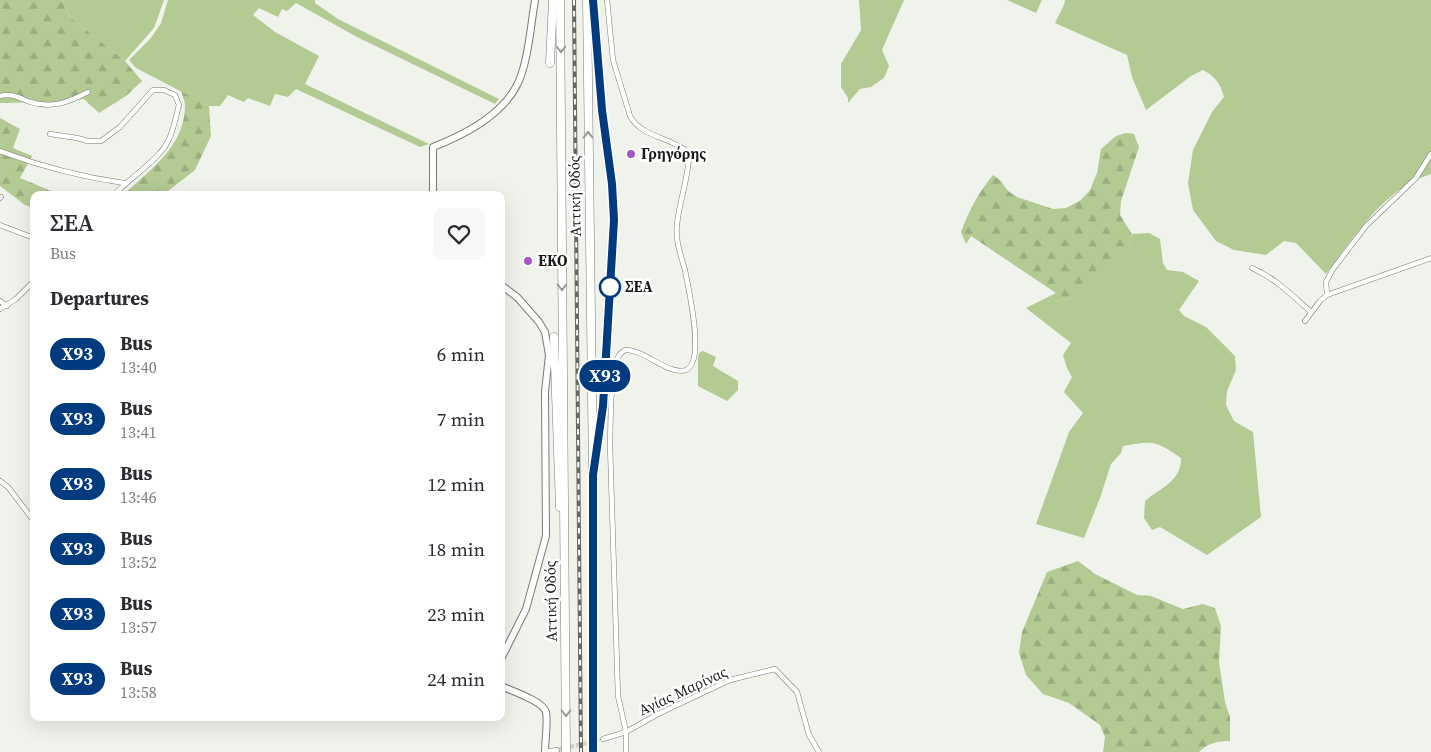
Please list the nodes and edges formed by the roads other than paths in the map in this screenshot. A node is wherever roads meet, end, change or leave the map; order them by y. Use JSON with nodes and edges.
{"nodes":[{"id":1,"x":535,"y":0,"type":"edge"},
{"id":2,"x":553,"y":0,"type":"edge"},
{"id":3,"x":560,"y":0,"type":"edge"},
{"id":4,"x":587,"y":0,"type":"edge"},
{"id":5,"x":593,"y":0,"type":"edge"},
{"id":6,"x":606,"y":0,"type":"edge"},
{"id":7,"x":550,"y":63,"type":"dead end"},
{"id":8,"x":88,"y":92,"type":"dead end"},
{"id":9,"x":0,"y":96,"type":"edge"},
{"id":10,"x":602,"y":110,"type":"dead end"},
{"id":11,"x":50,"y":134,"type":"dead end"},
{"id":12,"x":0,"y":151,"type":"edge"},
{"id":13,"x":1431,"y":154,"type":"edge"},
{"id":14,"x":124,"y":183,"type":"junction"},
{"id":15,"x":117,"y":191,"type":"edge"},
{"id":16,"x":432,"y":191,"type":"edge"},
{"id":17,"x":0,"y":224,"type":"edge"},
{"id":18,"x":30,"y":236,"type":"edge"},
{"id":19,"x":1431,"y":258,"type":"edge"},
{"id":20,"x":1252,"y":268,"type":"dead end"},
{"id":21,"x":30,"y":285,"type":"edge"},
{"id":22,"x":505,"y":288,"type":"edge"},
{"id":23,"x":1327,"y":295,"type":"junction"},
{"id":24,"x":0,"y":301,"type":"edge"},
{"id":25,"x":7,"y":306,"type":"junction"},
{"id":26,"x":0,"y":309,"type":"edge"},
{"id":27,"x":1311,"y":312,"type":"junction"},
{"id":28,"x":1305,"y":321,"type":"dead end"},
{"id":29,"x":554,"y":337,"type":"dead end"},
{"id":30,"x":606,"y":352,"type":"dead end"},
{"id":31,"x":593,"y":475,"type":"junction"},
{"id":32,"x":0,"y":481,"type":"edge"},
{"id":33,"x":30,"y":516,"type":"edge"},
{"id":34,"x":564,"y":542,"type":"junction"},
{"id":35,"x":505,"y":651,"type":"edge"},
{"id":36,"x":505,"y":688,"type":"edge"},
{"id":37,"x":626,"y":732,"type":"junction"},
{"id":38,"x":603,"y":739,"type":"tunnel mouth"},
{"id":39,"x":557,"y":750,"type":"dead end"},
{"id":40,"x":545,"y":752,"type":"edge"},
{"id":41,"x":566,"y":752,"type":"edge"},
{"id":42,"x":593,"y":752,"type":"edge"},
{"id":43,"x":626,"y":752,"type":"edge"},
{"id":44,"x":819,"y":752,"type":"edge"}],
"edges":[{"from":1,"to":16,"type":"street"},
{"from":2,"to":7,"type":"highway"},
{"from":3,"to":34,"type":"highway","name":"Αττική Οδός","one_way":true},
{"from":31,"to":4,"type":"highway","name":"Αττική Οδός","one_way":true},
{"from":5,"to":10,"type":"highway"},
{"from":6,"to":37,"type":"street"},
{"from":8,"to":9,"type":"street"},
{"from":11,"to":14,"type":"street"},
{"from":12,"to":14,"type":"street"},
{"from":13,"to":23,"type":"street"},
{"from":14,"to":15,"type":"street"},
{"from":17,"to":18,"type":"street"},
{"from":19,"to":23,"type":"street"},
{"from":20,"to":27,"type":"street"},
{"from":21,"to":25,"type":"street"},
{"from":22,"to":35,"type":"street"},
{"from":23,"to":27,"type":"street"},
{"from":24,"to":25,"type":"street"},
{"from":25,"to":26,"type":"street"},
{"from":27,"to":28,"type":"street"},
{"from":29,"to":34,"type":"highway"},
{"from":30,"to":31,"type":"highway"},
{"from":31,"to":42,"type":"highway","name":"Αττική Οδός"},
{"from":32,"to":33,"type":"street"},
{"from":34,"to":41,"type":"highway","name":"Αττική Οδός","one_way":true},
{"from":36,"to":40,"type":"street"},
{"from":37,"to":38,"type":"street"},
{"from":37,"to":43,"type":"street"},
{"from":37,"to":44,"type":"street","name":"Αγίας Μαρίνας"},
{"from":39,"to":40,"type":"street"}]}
